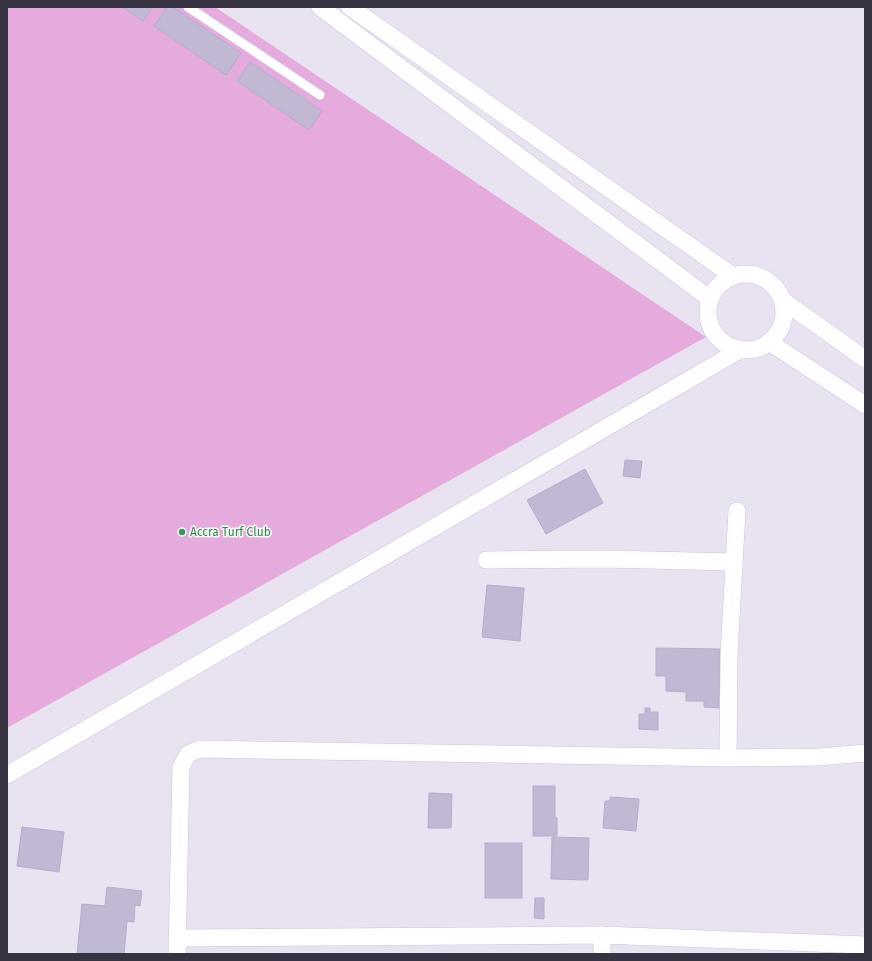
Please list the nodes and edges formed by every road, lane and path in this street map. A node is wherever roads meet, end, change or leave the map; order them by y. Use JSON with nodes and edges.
{"nodes":[{"id":1,"x":188,"y":7,"type":"edge"},
{"id":2,"x":320,"y":7,"type":"edge"},
{"id":3,"x":350,"y":7,"type":"edge"},
{"id":4,"x":320,"y":96,"type":"dead end"},
{"id":5,"x":733,"y":276,"type":"junction"},
{"id":6,"x":710,"y":299,"type":"junction"},
{"id":7,"x":782,"y":300,"type":"junction"},
{"id":8,"x":769,"y":342,"type":"junction"},
{"id":9,"x":740,"y":350,"type":"junction"},
{"id":10,"x":865,"y":359,"type":"edge"},
{"id":11,"x":865,"y":405,"type":"edge"},
{"id":12,"x":737,"y":511,"type":"dead end"},
{"id":13,"x":486,"y":560,"type":"dead end"},
{"id":14,"x":734,"y":562,"type":"junction"},
{"id":15,"x":865,"y":753,"type":"edge"},
{"id":16,"x":728,"y":758,"type":"junction"},
{"id":17,"x":7,"y":775,"type":"edge"},
{"id":18,"x":602,"y":935,"type":"junction"},
{"id":19,"x":865,"y":944,"type":"edge"},
{"id":20,"x":177,"y":946,"type":"edge"},
{"id":21,"x":602,"y":954,"type":"edge"}],
"edges":[{"from":1,"to":4,"type":"lane"},
{"from":2,"to":6,"type":"street"},
{"from":3,"to":5,"type":"street"},
{"from":5,"to":6,"type":"street"},
{"from":5,"to":7,"type":"street"},
{"from":6,"to":9,"type":"street"},
{"from":7,"to":8,"type":"street"},
{"from":7,"to":10,"type":"street"},
{"from":8,"to":9,"type":"street"},
{"from":8,"to":11,"type":"street"},
{"from":9,"to":17,"type":"street"},
{"from":12,"to":14,"type":"street"},
{"from":13,"to":14,"type":"street"},
{"from":14,"to":16,"type":"street"},
{"from":15,"to":16,"type":"street"},
{"from":16,"to":20,"type":"street"},
{"from":18,"to":19,"type":"street"},
{"from":18,"to":20,"type":"street"},
{"from":18,"to":21,"type":"street"}]}
